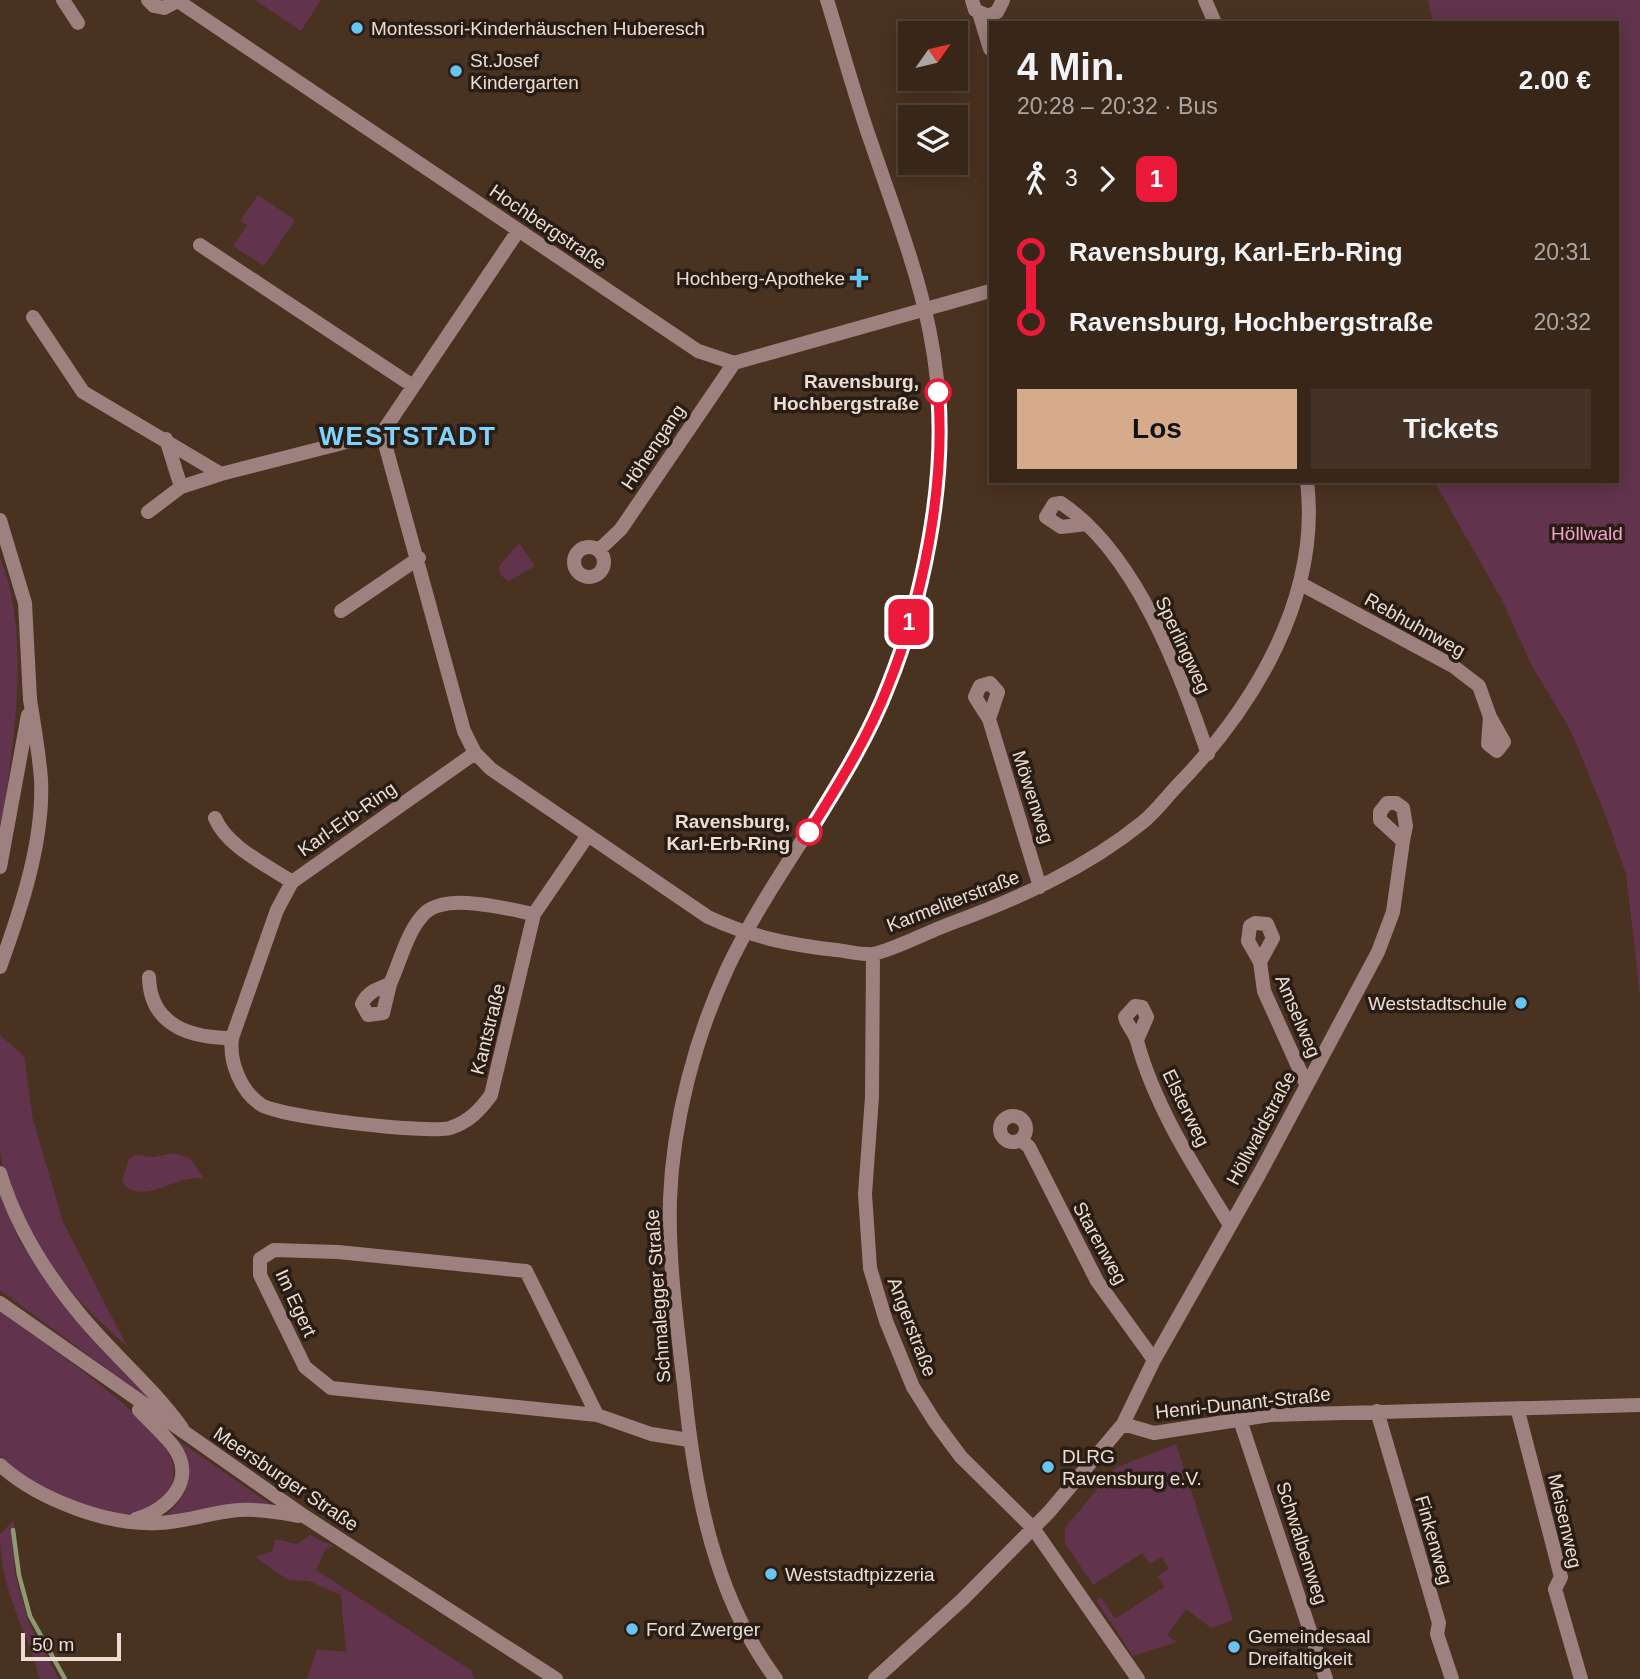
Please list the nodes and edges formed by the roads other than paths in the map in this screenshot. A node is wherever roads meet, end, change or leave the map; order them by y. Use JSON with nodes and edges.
{"nodes":[{"id":1,"x":63,"y":0,"type":"edge"},
{"id":2,"x":148,"y":0,"type":"edge"},
{"id":3,"x":827,"y":0,"type":"edge"},
{"id":4,"x":1003,"y":0,"type":"edge"},
{"id":5,"x":1205,"y":0,"type":"edge"},
{"id":6,"x":178,"y":1,"type":"edge"},
{"id":7,"x":976,"y":7,"type":"edge"},
{"id":8,"x":1214,"y":21,"type":"edge"},
{"id":9,"x":78,"y":23,"type":"dead end"},
{"id":10,"x":989,"y":46,"type":"edge"},
{"id":11,"x":518,"y":230,"type":"junction"},
{"id":12,"x":200,"y":245,"type":"dead end"},
{"id":13,"x":989,"y":291,"type":"edge"},
{"id":14,"x":928,"y":309,"type":"junction"},
{"id":15,"x":33,"y":317,"type":"dead end"},
{"id":16,"x":734,"y":363,"type":"junction"},
{"id":17,"x":413,"y":386,"type":"junction"},
{"id":18,"x":382,"y":433,"type":"junction"},
{"id":19,"x":166,"y":439,"type":"junction"},
{"id":20,"x":221,"y":474,"type":"junction"},
{"id":21,"x":1307,"y":483,"type":"edge"},
{"id":22,"x":181,"y":487,"type":"junction"},
{"id":23,"x":148,"y":512,"type":"dead end"},
{"id":24,"x":0,"y":520,"type":"edge"},
{"id":25,"x":1087,"y":524,"type":"dead end"},
{"id":26,"x":599,"y":550,"type":"dead end"},
{"id":27,"x":419,"y":558,"type":"junction"},
{"id":28,"x":1301,"y":584,"type":"junction"},
{"id":29,"x":341,"y":611,"type":"dead end"},
{"id":30,"x":30,"y":699,"type":"junction"},
{"id":31,"x":1490,"y":718,"type":"dead end"},
{"id":32,"x":989,"y":719,"type":"dead end"},
{"id":33,"x":475,"y":753,"type":"junction"},
{"id":34,"x":1208,"y":754,"type":"junction"},
{"id":35,"x":215,"y":818,"type":"dead end"},
{"id":36,"x":588,"y":835,"type":"junction"},
{"id":37,"x":1403,"y":841,"type":"dead end"},
{"id":38,"x":0,"y":867,"type":"edge"},
{"id":39,"x":292,"y":883,"type":"junction"},
{"id":40,"x":1040,"y":887,"type":"junction"},
{"id":41,"x":534,"y":914,"type":"junction"},
{"id":42,"x":745,"y":934,"type":"junction"},
{"id":43,"x":873,"y":954,"type":"junction"},
{"id":44,"x":1259,"y":962,"type":"dead end"},
{"id":45,"x":0,"y":967,"type":"edge"},
{"id":46,"x":149,"y":977,"type":"dead end"},
{"id":47,"x":390,"y":984,"type":"dead end"},
{"id":48,"x":232,"y":1038,"type":"junction"},
{"id":49,"x":1137,"y":1040,"type":"dead end"},
{"id":50,"x":1306,"y":1084,"type":"junction"},
{"id":51,"x":1021,"y":1140,"type":"dead end"},
{"id":52,"x":0,"y":1173,"type":"edge"},
{"id":53,"x":1230,"y":1225,"type":"junction"},
{"id":54,"x":0,"y":1303,"type":"edge"},
{"id":55,"x":1154,"y":1360,"type":"junction"},
{"id":56,"x":120,"y":1388,"type":"junction"},
{"id":57,"x":1640,"y":1405,"type":"edge"},
{"id":58,"x":1377,"y":1411,"type":"junction"},
{"id":59,"x":1518,"y":1411,"type":"junction"},
{"id":60,"x":597,"y":1415,"type":"junction"},
{"id":61,"x":1240,"y":1420,"type":"junction"},
{"id":62,"x":1123,"y":1424,"type":"junction"},
{"id":63,"x":189,"y":1437,"type":"junction"},
{"id":64,"x":689,"y":1440,"type":"junction"},
{"id":65,"x":0,"y":1465,"type":"edge"},
{"id":66,"x":304,"y":1516,"type":"junction"},
{"id":67,"x":131,"y":1520,"type":"junction"},
{"id":68,"x":1033,"y":1528,"type":"junction"},
{"id":69,"x":556,"y":1679,"type":"edge"},
{"id":70,"x":776,"y":1679,"type":"edge"},
{"id":71,"x":875,"y":1679,"type":"edge"},
{"id":72,"x":1138,"y":1679,"type":"edge"},
{"id":73,"x":1326,"y":1679,"type":"edge"},
{"id":74,"x":1452,"y":1679,"type":"edge"},
{"id":75,"x":1581,"y":1679,"type":"edge"}],
"edges":[{"from":1,"to":9,"type":"street"},
{"from":2,"to":6,"type":"street","name":"Hochbergstraße"},
{"from":3,"to":14,"type":"street","name":"Schmalegger Straße"},
{"from":4,"to":7,"type":"street"},
{"from":5,"to":8,"type":"street"},
{"from":6,"to":11,"type":"street","name":"Hochbergstraße"},
{"from":7,"to":10,"type":"street"},
{"from":11,"to":16,"type":"street","name":"Hochbergstraße"},
{"from":11,"to":17,"type":"street"},
{"from":12,"to":17,"type":"street"},
{"from":13,"to":14,"type":"street"},
{"from":14,"to":16,"type":"street"},
{"from":14,"to":42,"type":"street","name":"Schmalegger Straße"},
{"from":15,"to":19,"type":"street"},
{"from":16,"to":26,"type":"street","name":"Höhengang"},
{"from":17,"to":18,"type":"street"},
{"from":18,"to":20,"type":"street"},
{"from":18,"to":27,"type":"street"},
{"from":19,"to":20,"type":"street"},
{"from":19,"to":22,"type":"street"},
{"from":20,"to":22,"type":"street"},
{"from":21,"to":28,"type":"street","name":"Karmeliterstraße"},
{"from":22,"to":23,"type":"street"},
{"from":24,"to":30,"type":"street"},
{"from":25,"to":34,"type":"street","name":"Sperlingweg"},
{"from":27,"to":29,"type":"street"},
{"from":27,"to":33,"type":"street"},
{"from":28,"to":31,"type":"street","name":"Rebhuhnweg"},
{"from":28,"to":34,"type":"street","name":"Karmeliterstraße"},
{"from":30,"to":38,"type":"street"},
{"from":30,"to":45,"type":"street"},
{"from":32,"to":40,"type":"street","name":"Möwenweg"},
{"from":33,"to":36,"type":"street"},
{"from":33,"to":39,"type":"street","name":"Karl-Erb-Ring"},
{"from":34,"to":40,"type":"street","name":"Karmeliterstraße"},
{"from":35,"to":39,"type":"street","name":"Karl-Erb-Ring"},
{"from":36,"to":41,"type":"street","name":"Kantstraße"},
{"from":36,"to":42,"type":"street"},
{"from":37,"to":50,"type":"street","name":"Höllwaldstraße"},
{"from":39,"to":48,"type":"street","name":"Kantstraße"},
{"from":40,"to":43,"type":"street","name":"Karmeliterstraße"},
{"from":41,"to":47,"type":"street"},
{"from":41,"to":48,"type":"street","name":"Kantstraße"},
{"from":42,"to":43,"type":"street","name":"Karmeliterstraße"},
{"from":42,"to":64,"type":"street","name":"Schmalegger Straße"},
{"from":43,"to":68,"type":"street","name":"Angerstraße"},
{"from":44,"to":50,"type":"street","name":"Amselweg"},
{"from":46,"to":48,"type":"street"},
{"from":49,"to":53,"type":"street","name":"Elsterweg"},
{"from":50,"to":53,"type":"street","name":"Höllwaldstraße"},
{"from":51,"to":55,"type":"street","name":"Starenweg"},
{"from":52,"to":63,"type":"street"},
{"from":53,"to":55,"type":"street","name":"Höllwaldstraße"},
{"from":54,"to":56,"type":"street","name":"Meersburger Straße"},
{"from":55,"to":62,"type":"street","name":"Höllwaldstraße"},
{"from":56,"to":63,"type":"street","name":"Meersburger Straße"},
{"from":56,"to":67,"type":"street"},
{"from":57,"to":59,"type":"street","name":"Henri-Dunant-Straße"},
{"from":58,"to":59,"type":"street","name":"Henri-Dunant-Straße"},
{"from":58,"to":61,"type":"street","name":"Henri-Dunant-Straße"},
{"from":58,"to":74,"type":"street","name":"Finkenweg"},
{"from":59,"to":75,"type":"street","name":"Meisenweg"},
{"from":60,"to":60,"type":"street","name":"Im Egert"},
{"from":60,"to":64,"type":"street","name":"Im Egert"},
{"from":61,"to":62,"type":"street","name":"Henri-Dunant-Straße"},
{"from":61,"to":73,"type":"street","name":"Schwalbenweg"},
{"from":62,"to":68,"type":"street"},
{"from":63,"to":66,"type":"street","name":"Meersburger Straße"},
{"from":64,"to":70,"type":"street","name":"Schmalegger Straße"},
{"from":65,"to":67,"type":"street"},
{"from":66,"to":67,"type":"street"},
{"from":66,"to":69,"type":"street","name":"Meersburger Straße"},
{"from":68,"to":71,"type":"street"},
{"from":68,"to":72,"type":"street","name":"Angerstraße"}]}
